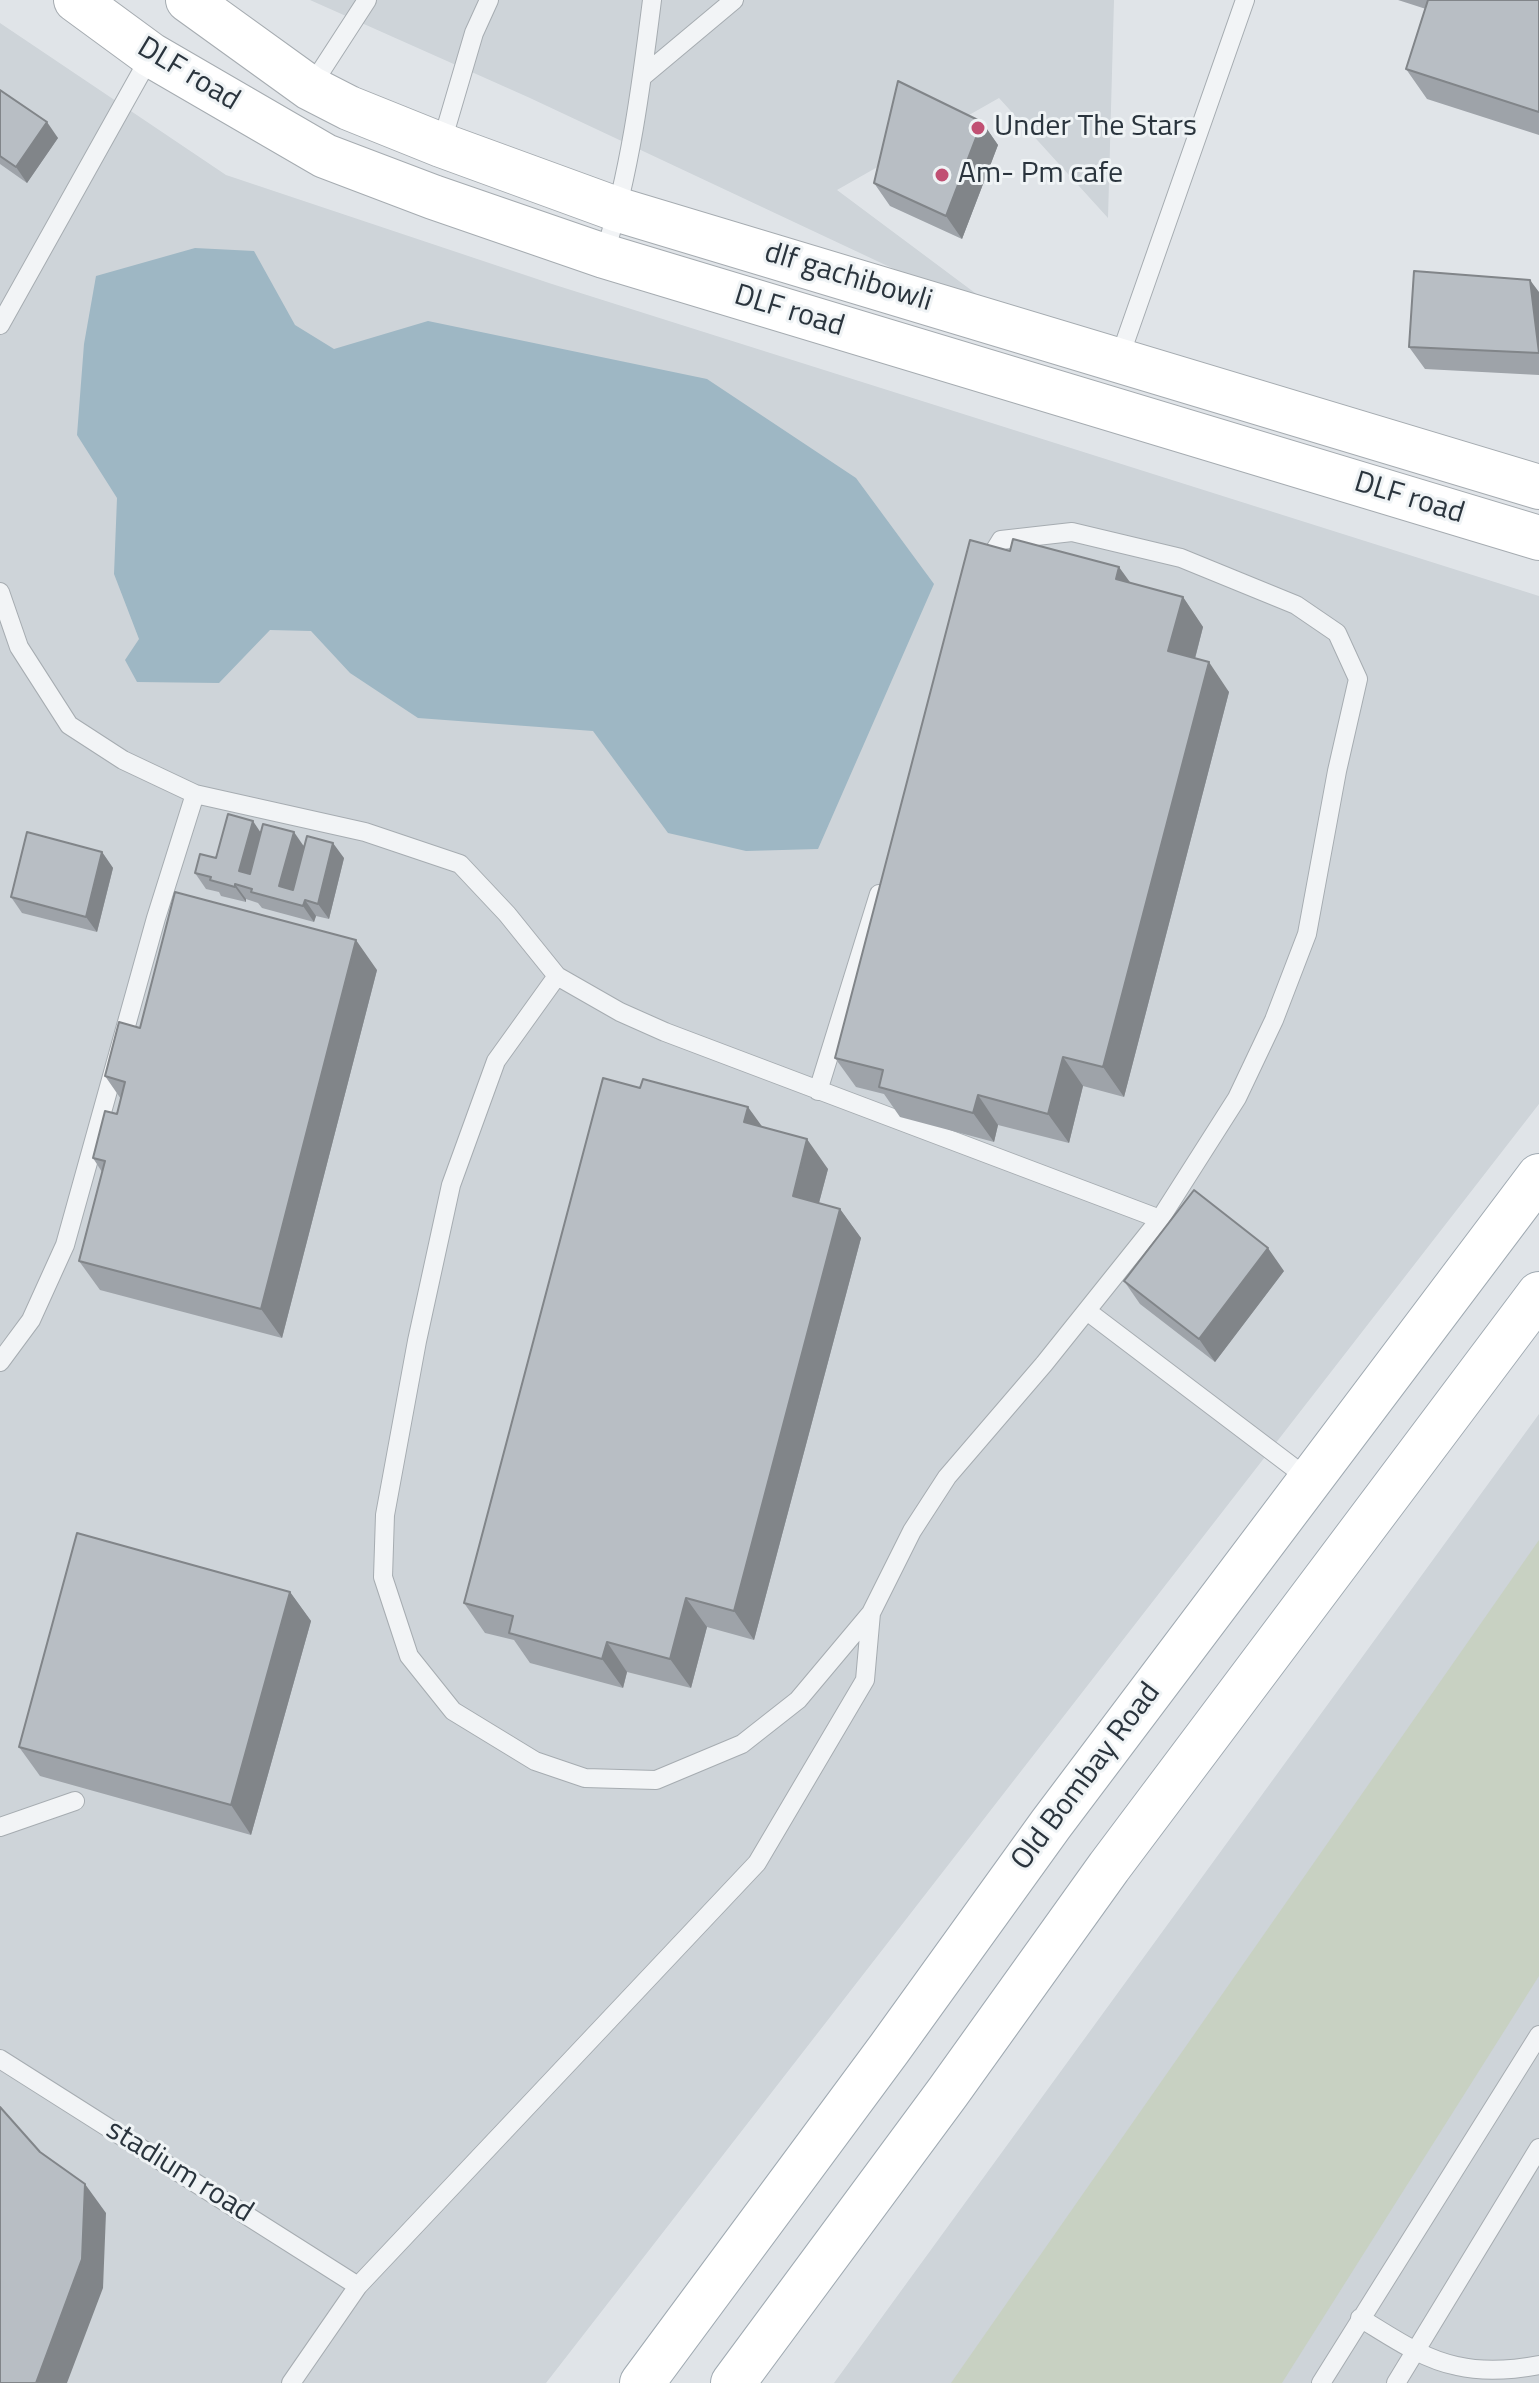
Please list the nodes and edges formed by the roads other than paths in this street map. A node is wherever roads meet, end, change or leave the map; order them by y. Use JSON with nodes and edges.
{"nodes":[{"id":1,"x":76,"y":0,"type":"edge"},
{"id":2,"x":188,"y":0,"type":"edge"},
{"id":3,"x":367,"y":0,"type":"edge"},
{"id":4,"x":489,"y":0,"type":"edge"},
{"id":5,"x":652,"y":0,"type":"edge"},
{"id":6,"x":734,"y":0,"type":"edge"},
{"id":7,"x":1245,"y":0,"type":"edge"},
{"id":8,"x":151,"y":55,"type":"junction"},
{"id":9,"x":642,"y":77,"type":"junction"},
{"id":10,"x":310,"y":88,"type":"junction"},
{"id":11,"x":441,"y":145,"type":"junction"},
{"id":12,"x":619,"y":210,"type":"junction"},
{"id":13,"x":604,"y":256,"type":"junction"},
{"id":14,"x":0,"y":325,"type":"edge"},
{"id":15,"x":1119,"y":359,"type":"junction"},
{"id":16,"x":1539,"y":487,"type":"edge"},
{"id":17,"x":1539,"y":538,"type":"edge"},
{"id":18,"x":975,"y":583,"type":"edge"},
{"id":19,"x":0,"y":592,"type":"edge"},
{"id":20,"x":195,"y":794,"type":"junction"},
{"id":21,"x":883,"y":881,"type":"edge"},
{"id":22,"x":557,"y":976,"type":"junction"},
{"id":23,"x":818,"y":1091,"type":"junction"},
{"id":24,"x":1539,"y":1176,"type":"edge"},
{"id":25,"x":1160,"y":1219,"type":"junction"},
{"id":26,"x":1539,"y":1294,"type":"edge"},
{"id":27,"x":1087,"y":1311,"type":"junction"},
{"id":28,"x":0,"y":1362,"type":"edge"},
{"id":29,"x":1310,"y":1480,"type":"junction"},
{"id":30,"x":871,"y":1613,"type":"junction"},
{"id":31,"x":75,"y":1801,"type":"edge"},
{"id":32,"x":0,"y":1827,"type":"edge"},
{"id":33,"x":1539,"y":2035,"type":"edge"},
{"id":34,"x":0,"y":2059,"type":"edge"},
{"id":35,"x":1539,"y":2148,"type":"edge"},
{"id":36,"x":358,"y":2286,"type":"junction"},
{"id":37,"x":1360,"y":2318,"type":"junction"},
{"id":38,"x":1416,"y":2350,"type":"junction"},
{"id":39,"x":1539,"y":2365,"type":"edge"},
{"id":40,"x":291,"y":2383,"type":"edge"},
{"id":41,"x":642,"y":2383,"type":"edge"},
{"id":42,"x":733,"y":2383,"type":"edge"},
{"id":43,"x":1321,"y":2383,"type":"edge"},
{"id":44,"x":1396,"y":2383,"type":"edge"}],
"edges":[{"from":1,"to":8,"type":"main road","name":"DLF road"},
{"from":2,"to":10,"type":"main road","name":"dlf gachibowli"},
{"from":3,"to":10,"type":"lane"},
{"from":4,"to":11,"type":"lane"},
{"from":5,"to":9,"type":"lane"},
{"from":6,"to":9,"type":"lane"},
{"from":7,"to":15,"type":"lane"},
{"from":8,"to":13,"type":"main road","name":"DLF road"},
{"from":8,"to":14,"type":"lane"},
{"from":9,"to":12,"type":"lane"},
{"from":10,"to":11,"type":"main road","name":"dlf gachibowli"},
{"from":11,"to":12,"type":"main road","name":"dlf gachibowli"},
{"from":12,"to":13,"type":"lane"},
{"from":12,"to":15,"type":"main road","name":"dlf gachibowli"},
{"from":13,"to":17,"type":"main road","name":"DLF road"},
{"from":15,"to":16,"type":"main road","name":"dlf gachibowli"},
{"from":18,"to":25,"type":"lane"},
{"from":19,"to":20,"type":"lane"},
{"from":20,"to":22,"type":"lane"},
{"from":20,"to":28,"type":"lane"},
{"from":21,"to":23,"type":"lane"},
{"from":22,"to":23,"type":"lane"},
{"from":22,"to":30,"type":"lane"},
{"from":23,"to":25,"type":"lane"},
{"from":24,"to":29,"type":"main road","name":"Old Bombay Road"},
{"from":25,"to":27,"type":"lane"},
{"from":26,"to":42,"type":"main road"},
{"from":27,"to":29,"type":"lane"},
{"from":27,"to":30,"type":"lane"},
{"from":29,"to":41,"type":"main road","name":"Old Bombay Road"},
{"from":30,"to":36,"type":"lane"},
{"from":31,"to":32,"type":"lane"},
{"from":33,"to":37,"type":"lane"},
{"from":34,"to":36,"type":"lane","name":"stadium road"},
{"from":35,"to":38,"type":"lane"},
{"from":36,"to":40,"type":"lane"},
{"from":37,"to":38,"type":"lane"},
{"from":37,"to":43,"type":"lane"},
{"from":38,"to":39,"type":"lane"},
{"from":38,"to":44,"type":"lane"}]}
